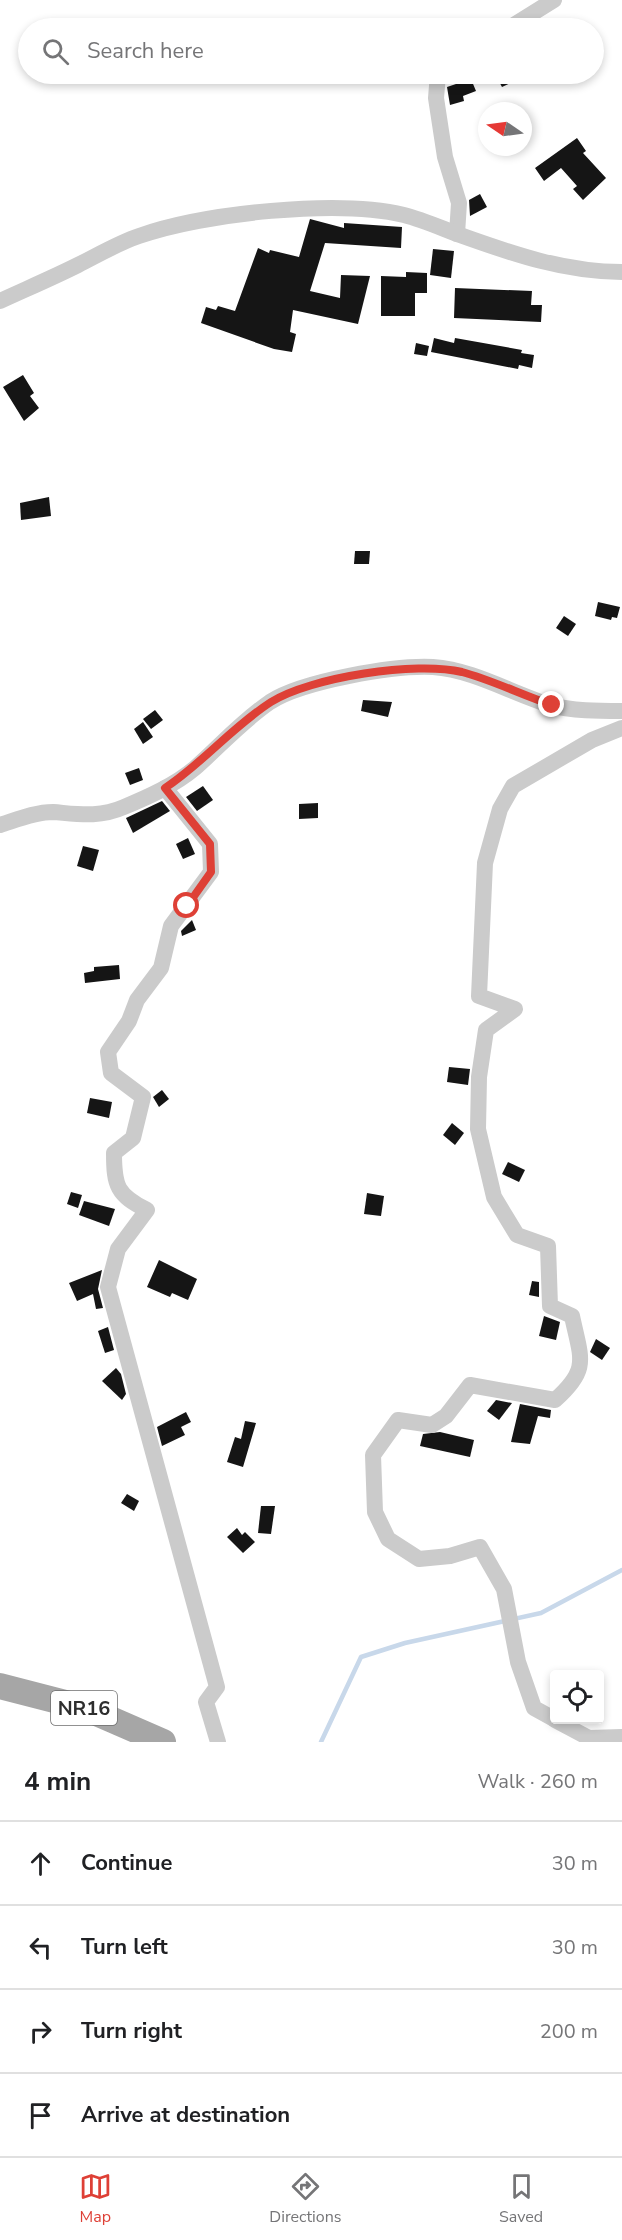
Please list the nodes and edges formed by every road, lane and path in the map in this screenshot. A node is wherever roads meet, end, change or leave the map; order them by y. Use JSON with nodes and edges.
{"nodes":[{"id":1,"x":554,"y":0,"type":"edge"},
{"id":2,"x":525,"y":18,"type":"edge"},
{"id":3,"x":437,"y":84,"type":"edge"},
{"id":4,"x":457,"y":234,"type":"junction"},
{"id":5,"x":622,"y":272,"type":"edge"},
{"id":6,"x":0,"y":301,"type":"edge"},
{"id":7,"x":622,"y":711,"type":"edge"},
{"id":8,"x":622,"y":728,"type":"edge"},
{"id":9,"x":165,"y":788,"type":"junction"},
{"id":10,"x":0,"y":825,"type":"edge"},
{"id":11,"x":0,"y":1686,"type":"edge"},
{"id":12,"x":550,"y":1716,"type":"edge"},
{"id":13,"x":564,"y":1724,"type":"edge"},
{"id":14,"x":622,"y":1737,"type":"edge"},
{"id":15,"x":163,"y":1742,"type":"edge"},
{"id":16,"x":218,"y":1742,"type":"edge"}],
"edges":[{"from":1,"to":2,"type":"street"},
{"from":3,"to":4,"type":"street"},
{"from":4,"to":5,"type":"street"},
{"from":4,"to":6,"type":"street"},
{"from":7,"to":9,"type":"street"},
{"from":8,"to":12,"type":"street"},
{"from":9,"to":10,"type":"street"},
{"from":9,"to":16,"type":"street"},
{"from":11,"to":15,"type":"main road","number":"NR16"},
{"from":13,"to":14,"type":"street"}]}
